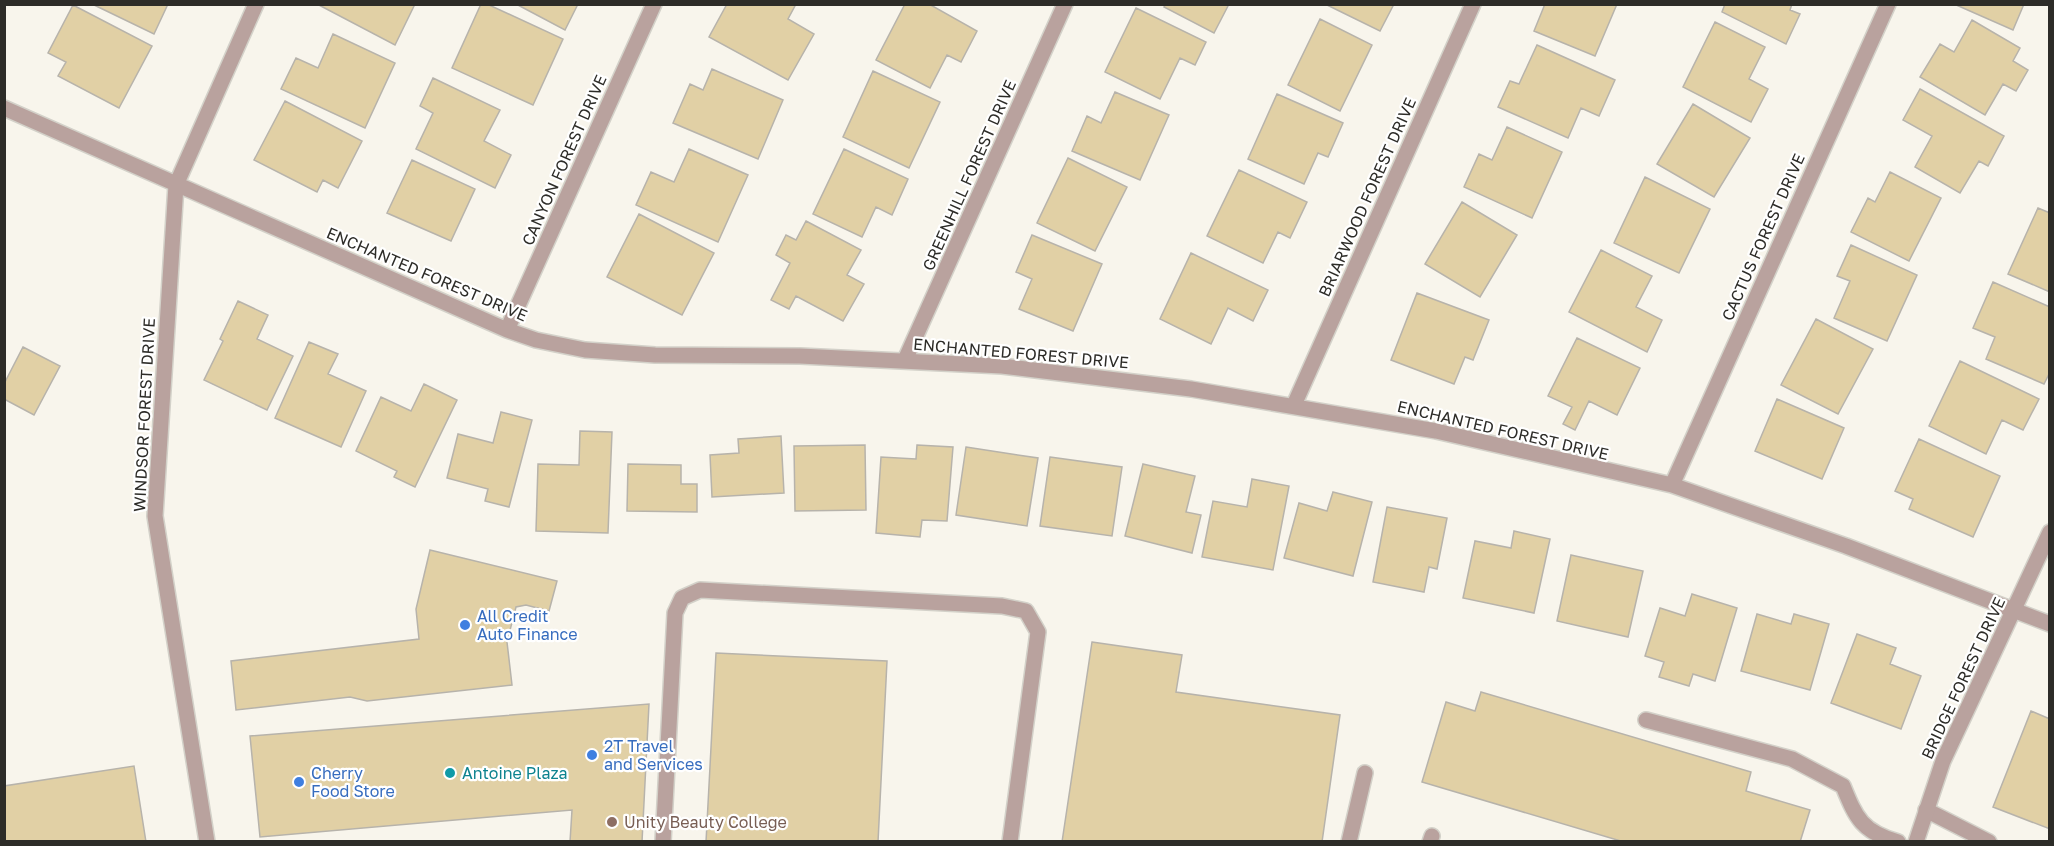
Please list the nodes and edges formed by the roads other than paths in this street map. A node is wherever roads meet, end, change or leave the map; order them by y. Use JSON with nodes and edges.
{"nodes":[{"id":1,"x":256,"y":4,"type":"edge"},
{"id":2,"x":654,"y":4,"type":"edge"},
{"id":3,"x":1065,"y":4,"type":"edge"},
{"id":4,"x":1473,"y":4,"type":"edge"},
{"id":5,"x":1888,"y":4,"type":"edge"},
{"id":6,"x":4,"y":108,"type":"edge"},
{"id":7,"x":176,"y":185,"type":"junction"},
{"id":8,"x":507,"y":330,"type":"junction"},
{"id":9,"x":905,"y":360,"type":"junction"},
{"id":10,"x":1294,"y":405,"type":"junction"},
{"id":11,"x":1671,"y":485,"type":"junction"},
{"id":12,"x":2049,"y":532,"type":"edge"},
{"id":13,"x":2014,"y":610,"type":"junction"},
{"id":14,"x":2049,"y":624,"type":"edge"},
{"id":15,"x":1646,"y":720,"type":"dead end"},
{"id":16,"x":1365,"y":773,"type":"dead end"},
{"id":17,"x":1926,"y":810,"type":"junction"},
{"id":18,"x":207,"y":842,"type":"edge"},
{"id":19,"x":663,"y":842,"type":"edge"},
{"id":20,"x":1010,"y":842,"type":"edge"},
{"id":21,"x":1349,"y":842,"type":"edge"},
{"id":22,"x":1898,"y":842,"type":"edge"},
{"id":23,"x":1916,"y":842,"type":"edge"},
{"id":24,"x":1989,"y":842,"type":"edge"}],
"edges":[{"from":1,"to":7,"type":"street","name":"WINDSOR FOREST DRIVE"},
{"from":2,"to":8,"type":"street","name":"CANYON FOREST DRIVE"},
{"from":3,"to":9,"type":"street","name":"GREENHILL FOREST DRIVE"},
{"from":4,"to":10,"type":"street","name":"BRIARWOOD FOREST DRIVE"},
{"from":5,"to":11,"type":"street","name":"CACTUS FOREST DRIVE"},
{"from":6,"to":7,"type":"street","name":"ENCHANTED FOREST DRIVE"},
{"from":7,"to":8,"type":"street","name":"ENCHANTED FOREST DRIVE"},
{"from":7,"to":18,"type":"street","name":"WINDSOR FOREST DRIVE"},
{"from":8,"to":9,"type":"street","name":"ENCHANTED FOREST DRIVE"},
{"from":9,"to":10,"type":"street","name":"ENCHANTED FOREST DRIVE"},
{"from":10,"to":11,"type":"street","name":"ENCHANTED FOREST DRIVE"},
{"from":11,"to":13,"type":"street","name":"ENCHANTED FOREST DRIVE"},
{"from":12,"to":13,"type":"street","name":"BRIDGE FOREST DRIVE"},
{"from":13,"to":14,"type":"street","name":"ENCHANTED FOREST DRIVE"},
{"from":13,"to":17,"type":"street","name":"BRIDGE FOREST DRIVE"},
{"from":15,"to":22,"type":"street"},
{"from":16,"to":21,"type":"street"},
{"from":17,"to":23,"type":"street","name":"BRIDGE FOREST DRIVE"},
{"from":17,"to":24,"type":"street"},
{"from":19,"to":20,"type":"street"}]}
